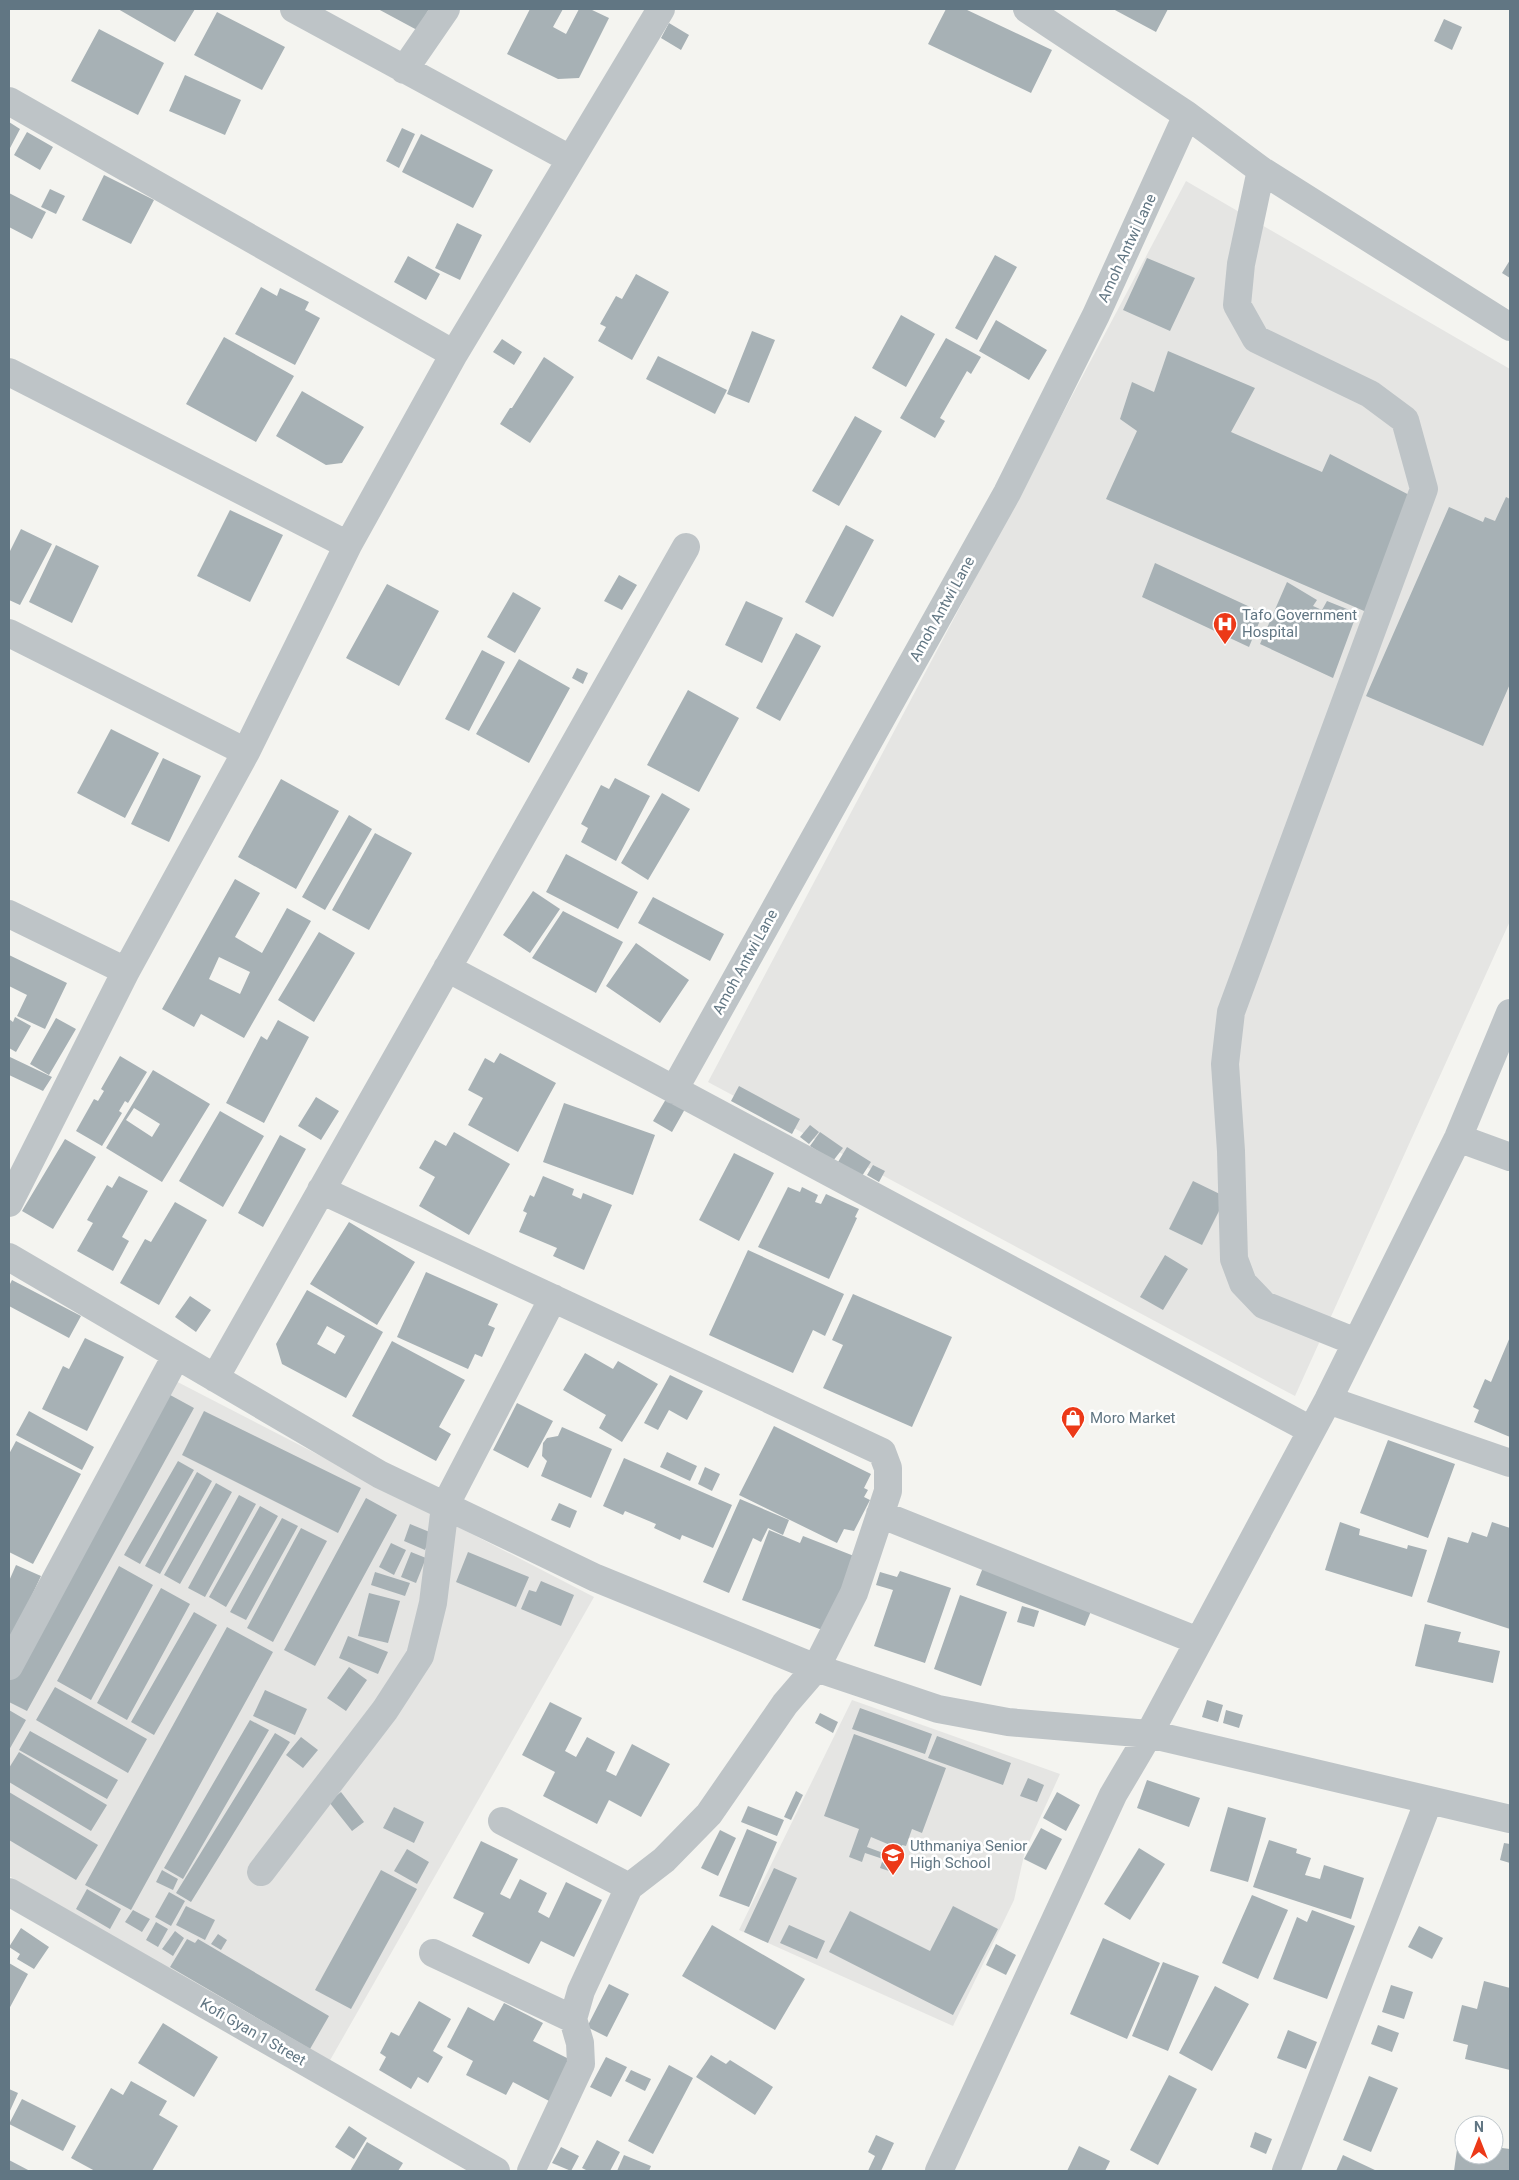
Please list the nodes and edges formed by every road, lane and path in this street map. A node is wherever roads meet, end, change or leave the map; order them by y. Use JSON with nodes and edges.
{"nodes":[{"id":1,"x":294,"y":9,"type":"edge"},
{"id":2,"x":446,"y":9,"type":"edge"},
{"id":3,"x":661,"y":9,"type":"edge"},
{"id":4,"x":1027,"y":9,"type":"edge"},
{"id":5,"x":404,"y":70,"type":"junction"},
{"id":6,"x":9,"y":102,"type":"edge"},
{"id":7,"x":1187,"y":115,"type":"junction"},
{"id":8,"x":570,"y":159,"type":"junction"},
{"id":9,"x":1261,"y":170,"type":"junction"},
{"id":10,"x":1510,"y":327,"type":"edge"},
{"id":11,"x":454,"y":354,"type":"junction"},
{"id":12,"x":9,"y":372,"type":"edge"},
{"id":13,"x":348,"y":544,"type":"junction"},
{"id":14,"x":686,"y":547,"type":"dead end"},
{"id":15,"x":9,"y":633,"type":"edge"},
{"id":16,"x":246,"y":752,"type":"junction"},
{"id":17,"x":9,"y":914,"type":"edge"},
{"id":18,"x":447,"y":968,"type":"junction"},
{"id":19,"x":126,"y":972,"type":"junction"},
{"id":20,"x":1510,"y":1013,"type":"edge"},
{"id":21,"x":674,"y":1090,"type":"junction"},
{"id":22,"x":1458,"y":1138,"type":"junction"},
{"id":23,"x":1510,"y":1158,"type":"edge"},
{"id":24,"x":321,"y":1190,"type":"junction"},
{"id":25,"x":9,"y":1204,"type":"edge"},
{"id":26,"x":9,"y":1257,"type":"edge"},
{"id":27,"x":553,"y":1298,"type":"junction"},
{"id":28,"x":1356,"y":1342,"type":"junction"},
{"id":29,"x":176,"y":1356,"type":"junction"},
{"id":30,"x":215,"y":1378,"type":"junction"},
{"id":31,"x":1328,"y":1400,"type":"junction"},
{"id":32,"x":1312,"y":1430,"type":"junction"},
{"id":33,"x":1510,"y":1464,"type":"edge"},
{"id":34,"x":445,"y":1506,"type":"junction"},
{"id":35,"x":880,"y":1514,"type":"junction"},
{"id":36,"x":1198,"y":1641,"type":"junction"},
{"id":37,"x":9,"y":1666,"type":"edge"},
{"id":38,"x":816,"y":1668,"type":"junction"},
{"id":39,"x":1149,"y":1734,"type":"junction"},
{"id":40,"x":1429,"y":1800,"type":"junction"},
{"id":41,"x":1510,"y":1819,"type":"edge"},
{"id":42,"x":502,"y":1821,"type":"dead end"},
{"id":43,"x":261,"y":1872,"type":"dead end"},
{"id":44,"x":629,"y":1887,"type":"junction"},
{"id":45,"x":9,"y":1892,"type":"edge"},
{"id":46,"x":433,"y":1953,"type":"dead end"},
{"id":47,"x":573,"y":2019,"type":"junction"},
{"id":48,"x":496,"y":2171,"type":"edge"},
{"id":49,"x":531,"y":2171,"type":"edge"},
{"id":50,"x":939,"y":2171,"type":"edge"},
{"id":51,"x":1286,"y":2171,"type":"edge"}],
"edges":[{"from":1,"to":5,"type":"street"},
{"from":2,"to":5,"type":"street"},
{"from":3,"to":8,"type":"street"},
{"from":4,"to":7,"type":"street"},
{"from":5,"to":8,"type":"street"},
{"from":6,"to":11,"type":"street"},
{"from":7,"to":9,"type":"street"},
{"from":7,"to":21,"type":"street","name":"Amoh Antwi Lane"},
{"from":8,"to":11,"type":"street"},
{"from":9,"to":10,"type":"street"},
{"from":9,"to":28,"type":"street"},
{"from":11,"to":13,"type":"street"},
{"from":12,"to":13,"type":"street"},
{"from":13,"to":16,"type":"street"},
{"from":14,"to":18,"type":"street"},
{"from":15,"to":16,"type":"street"},
{"from":16,"to":19,"type":"street"},
{"from":17,"to":19,"type":"street"},
{"from":18,"to":21,"type":"street"},
{"from":18,"to":24,"type":"street"},
{"from":19,"to":25,"type":"street"},
{"from":20,"to":22,"type":"street"},
{"from":21,"to":32,"type":"street"},
{"from":22,"to":23,"type":"street"},
{"from":22,"to":28,"type":"street"},
{"from":24,"to":27,"type":"street"},
{"from":24,"to":30,"type":"street"},
{"from":26,"to":29,"type":"street"},
{"from":27,"to":34,"type":"street"},
{"from":27,"to":35,"type":"street"},
{"from":28,"to":31,"type":"street"},
{"from":29,"to":30,"type":"street"},
{"from":29,"to":37,"type":"street"},
{"from":30,"to":34,"type":"street"},
{"from":31,"to":32,"type":"street"},
{"from":31,"to":33,"type":"street"},
{"from":32,"to":36,"type":"street"},
{"from":34,"to":38,"type":"street"},
{"from":34,"to":43,"type":"street"},
{"from":35,"to":36,"type":"street"},
{"from":35,"to":38,"type":"street"},
{"from":36,"to":39,"type":"street"},
{"from":38,"to":39,"type":"street"},
{"from":38,"to":44,"type":"street"},
{"from":39,"to":40,"type":"street"},
{"from":39,"to":50,"type":"street"},
{"from":40,"to":41,"type":"street"},
{"from":40,"to":51,"type":"street"},
{"from":42,"to":44,"type":"street"},
{"from":44,"to":47,"type":"street"},
{"from":45,"to":48,"type":"street","name":"Kofi Gyan 1 Street"},
{"from":46,"to":47,"type":"street"},
{"from":47,"to":49,"type":"street"}]}
